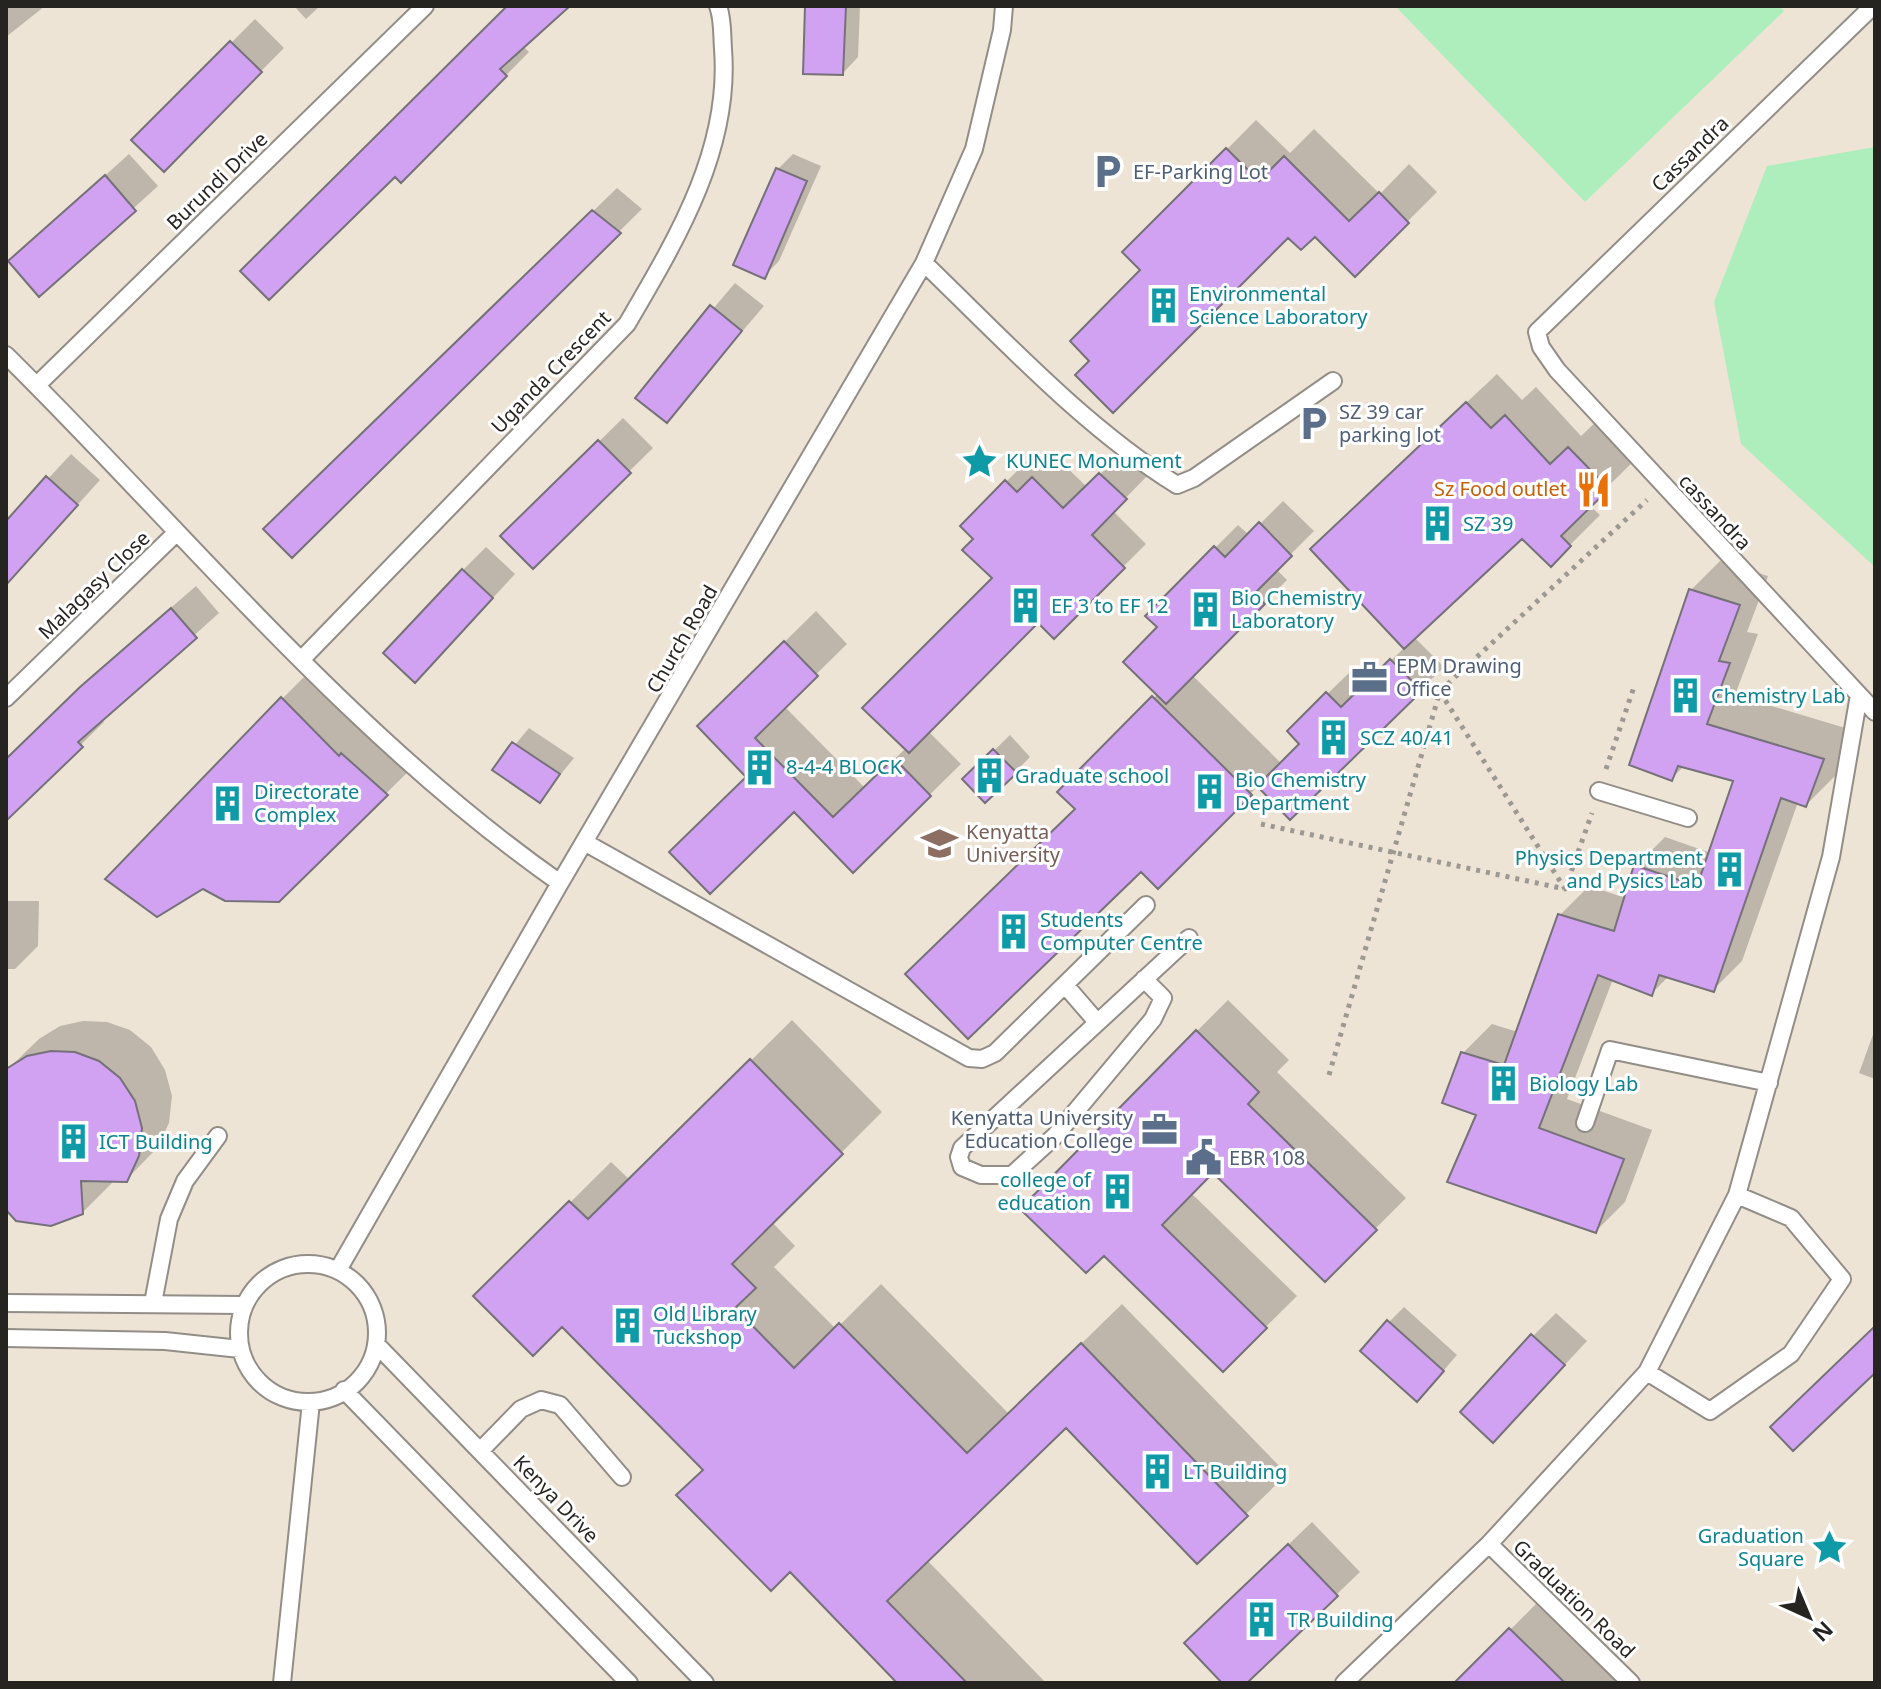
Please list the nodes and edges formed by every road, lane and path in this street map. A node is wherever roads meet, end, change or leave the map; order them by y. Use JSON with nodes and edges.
{"nodes":[{"id":1,"x":425,"y":6,"type":"edge"},
{"id":2,"x":718,"y":6,"type":"edge"},
{"id":3,"x":1004,"y":6,"type":"edge"},
{"id":4,"x":1873,"y":6,"type":"edge"},
{"id":5,"x":924,"y":263,"type":"junction"},
{"id":6,"x":1537,"y":332,"type":"joint"},
{"id":7,"x":6,"y":355,"type":"edge"},
{"id":8,"x":1333,"y":381,"type":"dead end"},
{"id":9,"x":37,"y":385,"type":"junction"},
{"id":10,"x":1663,"y":485,"type":"junction"},
{"id":11,"x":175,"y":534,"type":"junction"},
{"id":12,"x":301,"y":660,"type":"junction"},
{"id":13,"x":1634,"y":687,"type":"dead end"},
{"id":14,"x":1440,"y":691,"type":"junction"},
{"id":15,"x":1859,"y":695,"type":"junction"},
{"id":16,"x":6,"y":698,"type":"edge"},
{"id":17,"x":1875,"y":712,"type":"edge"},
{"id":18,"x":1599,"y":791,"type":"junction"},
{"id":19,"x":1688,"y":818,"type":"dead end"},
{"id":20,"x":1261,"y":824,"type":"dead end"},
{"id":21,"x":586,"y":843,"type":"junction"},
{"id":22,"x":1390,"y":854,"type":"junction"},
{"id":23,"x":560,"y":883,"type":"junction"},
{"id":24,"x":1565,"y":889,"type":"junction"},
{"id":25,"x":1146,"y":905,"type":"dead end"},
{"id":26,"x":1189,"y":938,"type":"dead end"},
{"id":27,"x":1144,"y":979,"type":"junction"},
{"id":28,"x":1065,"y":985,"type":"junction"},
{"id":29,"x":1097,"y":1022,"type":"junction"},
{"id":30,"x":1329,"y":1075,"type":"dead end"},
{"id":31,"x":1769,"y":1083,"type":"junction"},
{"id":32,"x":1585,"y":1123,"type":"dead end"},
{"id":33,"x":218,"y":1136,"type":"dead end"},
{"id":34,"x":1737,"y":1195,"type":"junction"},
{"id":35,"x":338,"y":1270,"type":"junction"},
{"id":36,"x":6,"y":1303,"type":"edge"},
{"id":37,"x":153,"y":1303,"type":"junction"},
{"id":38,"x":244,"y":1305,"type":"junction"},
{"id":39,"x":6,"y":1338,"type":"edge"},
{"id":40,"x":376,"y":1344,"type":"junction"},
{"id":41,"x":240,"y":1349,"type":"junction"},
{"id":42,"x":1647,"y":1372,"type":"junction"},
{"id":43,"x":344,"y":1390,"type":"junction"},
{"id":44,"x":311,"y":1402,"type":"junction"},
{"id":45,"x":481,"y":1450,"type":"junction"},
{"id":46,"x":622,"y":1477,"type":"dead end"},
{"id":47,"x":1489,"y":1544,"type":"junction"},
{"id":48,"x":282,"y":1683,"type":"edge"},
{"id":49,"x":629,"y":1683,"type":"edge"},
{"id":50,"x":705,"y":1683,"type":"edge"},
{"id":51,"x":1344,"y":1683,"type":"edge"},
{"id":52,"x":1631,"y":1683,"type":"edge"}],
"edges":[{"from":1,"to":9,"type":"lane","name":"Burundi Drive"},
{"from":2,"to":12,"type":"lane","name":"Uganda Crescent"},
{"from":3,"to":5,"type":"lane","name":"Church Road"},
{"from":4,"to":6,"type":"lane","name":"Cassandra"},
{"from":5,"to":8,"type":"lane"},
{"from":5,"to":21,"type":"lane","name":"Church Road"},
{"from":6,"to":10,"type":"lane","name":"cassandra"},
{"from":7,"to":9,"type":"lane"},
{"from":9,"to":11,"type":"lane"},
{"from":10,"to":14,"type":"path"},
{"from":10,"to":15,"type":"lane","name":"cassandra"},
{"from":11,"to":12,"type":"lane"},
{"from":11,"to":16,"type":"lane","name":"Malagasy Close"},
{"from":12,"to":23,"type":"lane"},
{"from":13,"to":18,"type":"path"},
{"from":14,"to":22,"type":"path"},
{"from":14,"to":24,"type":"path"},
{"from":15,"to":17,"type":"lane","name":"cassandra"},
{"from":15,"to":31,"type":"lane"},
{"from":18,"to":19,"type":"lane"},
{"from":18,"to":24,"type":"path"},
{"from":20,"to":22,"type":"path"},
{"from":21,"to":23,"type":"lane","name":"Church Road"},
{"from":21,"to":28,"type":"lane"},
{"from":22,"to":24,"type":"path"},
{"from":22,"to":30,"type":"path"},
{"from":23,"to":35,"type":"lane","name":"Church Road"},
{"from":25,"to":28,"type":"lane"},
{"from":26,"to":27,"type":"lane"},
{"from":27,"to":29,"type":"lane"},
{"from":27,"to":29,"type":"lane"},
{"from":28,"to":29,"type":"lane"},
{"from":31,"to":32,"type":"lane"},
{"from":31,"to":34,"type":"lane"},
{"from":33,"to":37,"type":"lane"},
{"from":34,"to":42,"type":"lane"},
{"from":34,"to":42,"type":"lane"},
{"from":35,"to":38,"type":"lane"},
{"from":35,"to":40,"type":"lane"},
{"from":36,"to":37,"type":"lane"},
{"from":37,"to":38,"type":"lane"},
{"from":38,"to":41,"type":"lane"},
{"from":39,"to":41,"type":"lane"},
{"from":40,"to":43,"type":"lane"},
{"from":40,"to":45,"type":"lane","name":"Kenya Drive"},
{"from":41,"to":44,"type":"lane"},
{"from":42,"to":47,"type":"lane"},
{"from":43,"to":44,"type":"lane"},
{"from":43,"to":49,"type":"lane"},
{"from":44,"to":48,"type":"lane"},
{"from":45,"to":46,"type":"lane"},
{"from":45,"to":50,"type":"lane","name":"Kenya Drive"},
{"from":47,"to":51,"type":"lane"},
{"from":47,"to":52,"type":"lane","name":"Graduation Road"}]}
